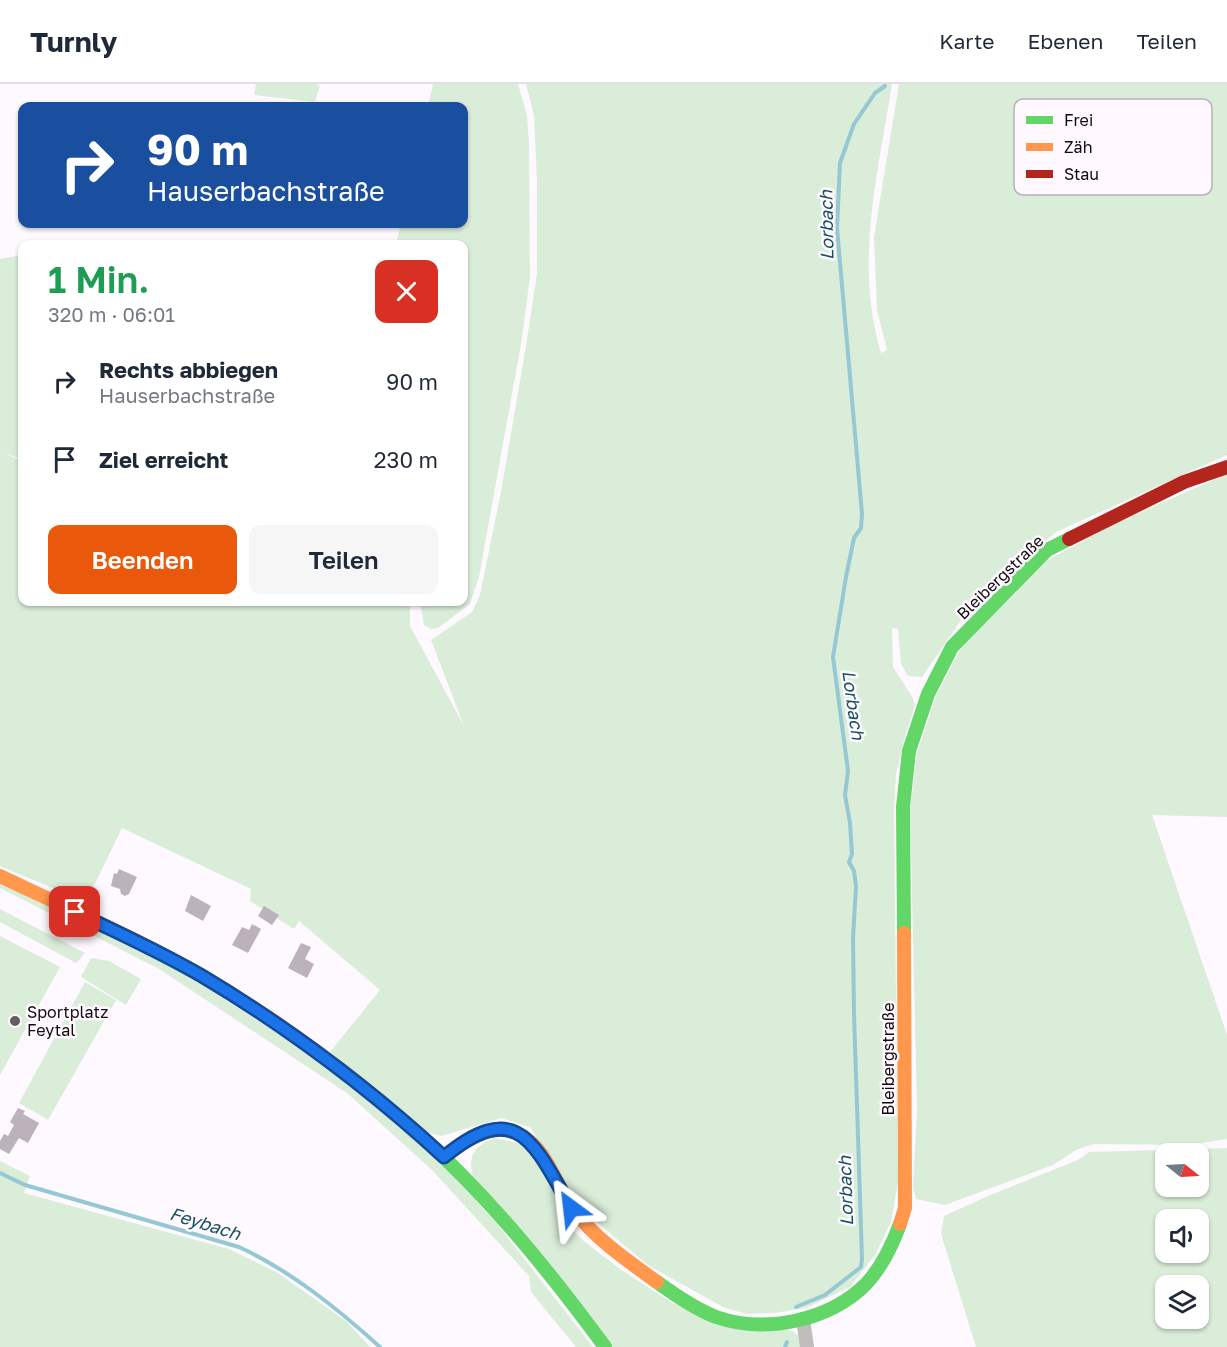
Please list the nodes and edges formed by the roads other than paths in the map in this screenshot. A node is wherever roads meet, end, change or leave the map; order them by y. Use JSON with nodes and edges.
{"nodes":[{"id":1,"x":1227,"y":467,"type":"edge"},
{"id":2,"x":0,"y":876,"type":"edge"},
{"id":3,"x":444,"y":1157,"type":"junction"},
{"id":4,"x":803,"y":1319,"type":"junction"},
{"id":5,"x":605,"y":1347,"type":"edge"},
{"id":6,"x":807,"y":1347,"type":"edge"}],
"edges":[{"from":1,"to":4,"type":"street","name":"Bleibergstraße"},
{"from":2,"to":3,"type":"street"},
{"from":3,"to":4,"type":"street","name":"Bleibergstraße"},
{"from":3,"to":5,"type":"street"},
{"from":4,"to":6,"type":"street"}]}
